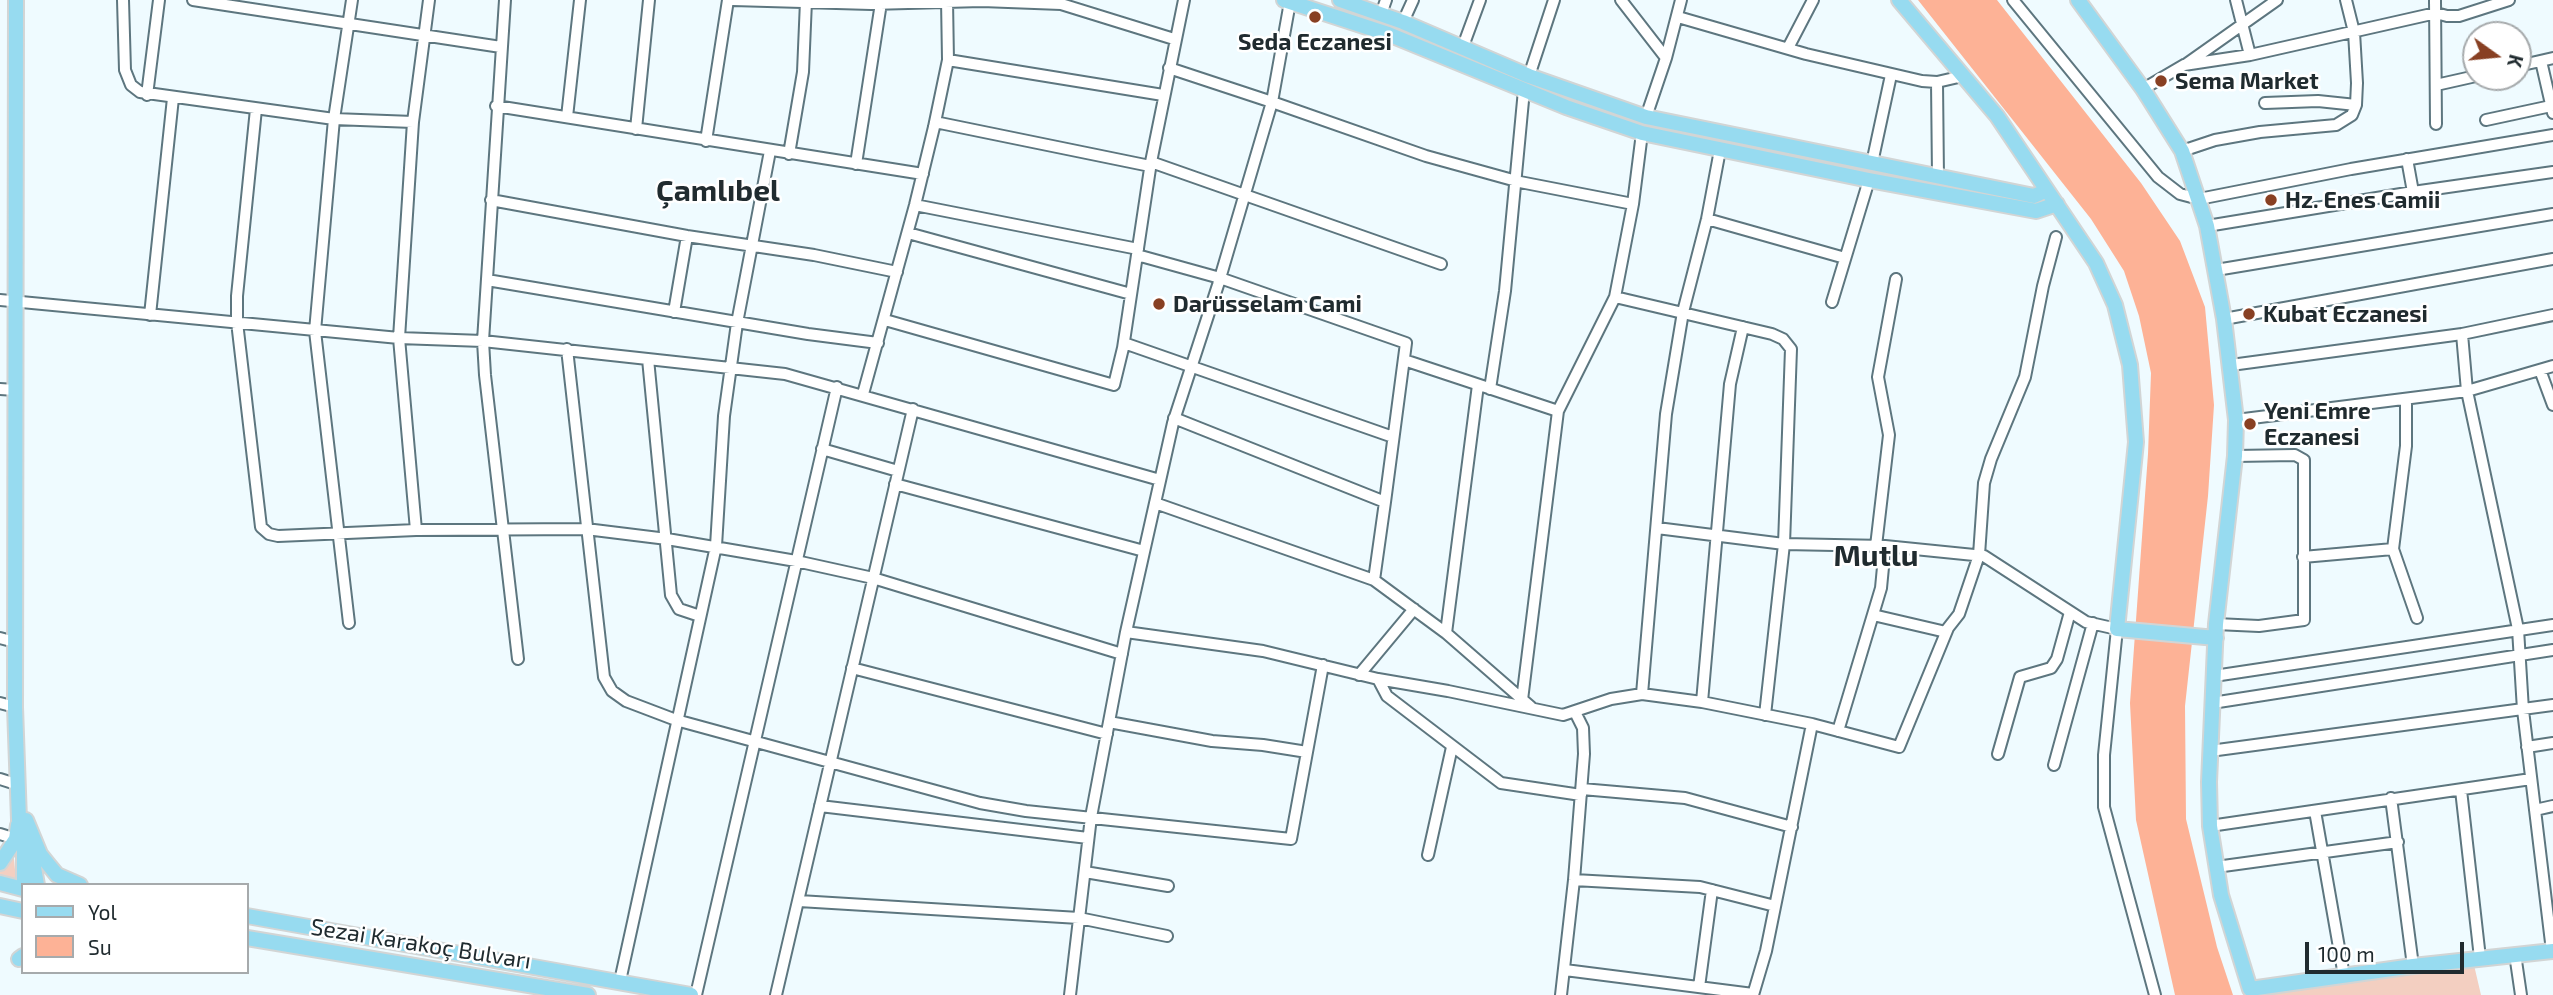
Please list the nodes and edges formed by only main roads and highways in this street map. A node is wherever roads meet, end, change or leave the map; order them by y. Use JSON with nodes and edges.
{"nodes":[{"id":1,"x":16,"y":0,"type":"edge"},
{"id":2,"x":1340,"y":0,"type":"edge"},
{"id":3,"x":1899,"y":0,"type":"edge"},
{"id":4,"x":2078,"y":0,"type":"edge"},
{"id":5,"x":1287,"y":1,"type":"edge"},
{"id":6,"x":1384,"y":7,"type":"edge"},
{"id":7,"x":2047,"y":190,"type":"junction"},
{"id":8,"x":2057,"y":204,"type":"junction"},
{"id":9,"x":7,"y":389,"type":"edge"},
{"id":10,"x":2212,"y":633,"type":"junction"},
{"id":11,"x":7,"y":705,"type":"edge"},
{"id":12,"x":23,"y":820,"type":"junction"},
{"id":13,"x":0,"y":863,"type":"edge"},
{"id":14,"x":0,"y":883,"type":"edge"},
{"id":15,"x":23,"y":883,"type":"edge"},
{"id":16,"x":37,"y":883,"type":"edge"},
{"id":17,"x":75,"y":883,"type":"edge"},
{"id":18,"x":21,"y":887,"type":"edge"},
{"id":19,"x":0,"y":906,"type":"edge"},
{"id":20,"x":21,"y":907,"type":"edge"},
{"id":21,"x":248,"y":916,"type":"edge"},
{"id":22,"x":248,"y":938,"type":"edge"},
{"id":23,"x":2553,"y":951,"type":"edge"},
{"id":24,"x":2251,"y":992,"type":"edge"},
{"id":25,"x":589,"y":995,"type":"edge"},
{"id":26,"x":693,"y":995,"type":"edge"}],
"edges":[{"from":1,"to":9,"type":"main road"},
{"from":2,"to":6,"type":"main road"},
{"from":3,"to":7,"type":"main road"},
{"from":4,"to":10,"type":"main road"},
{"from":5,"to":8,"type":"main road"},
{"from":6,"to":7,"type":"main road"},
{"from":7,"to":8,"type":"main road"},
{"from":8,"to":10,"type":"main road"},
{"from":9,"to":11,"type":"main road"},
{"from":10,"to":24,"type":"main road"},
{"from":11,"to":12,"type":"main road"},
{"from":12,"to":13,"type":"main road"},
{"from":12,"to":15,"type":"main road"},
{"from":12,"to":16,"type":"main road"},
{"from":12,"to":17,"type":"main road"},
{"from":14,"to":18,"type":"main road"},
{"from":19,"to":20,"type":"main road"},
{"from":21,"to":26,"type":"main road"},
{"from":22,"to":25,"type":"main road","name":"Sezai Karakoç Bulvarı"},
{"from":23,"to":24,"type":"main road"}]}
